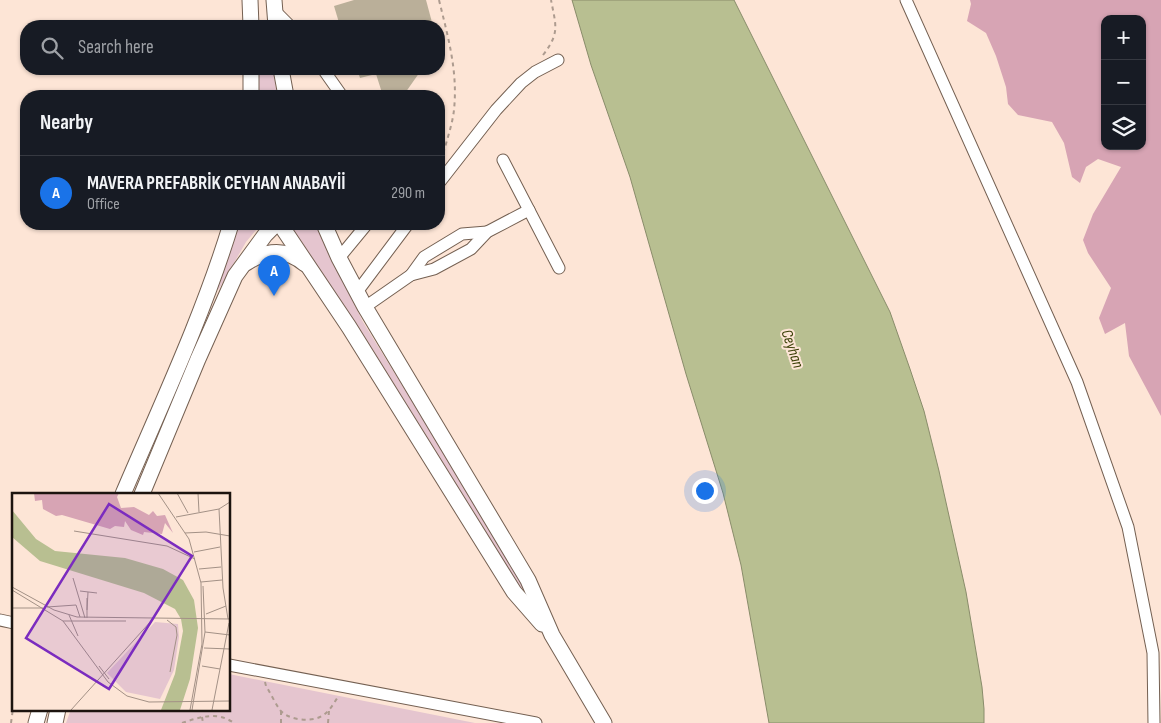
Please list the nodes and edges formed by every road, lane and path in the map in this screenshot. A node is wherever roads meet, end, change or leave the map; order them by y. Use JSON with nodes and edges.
{"nodes":[{"id":1,"x":250,"y":0,"type":"edge"},
{"id":2,"x":439,"y":0,"type":"edge"},
{"id":3,"x":551,"y":0,"type":"edge"},
{"id":4,"x":906,"y":0,"type":"edge"},
{"id":5,"x":274,"y":5,"type":"edge"},
{"id":6,"x":251,"y":20,"type":"edge"},
{"id":7,"x":275,"y":20,"type":"edge"},
{"id":8,"x":285,"y":20,"type":"edge"},
{"id":9,"x":444,"y":20,"type":"edge"},
{"id":10,"x":445,"y":24,"type":"edge"},
{"id":11,"x":558,"y":60,"type":"dead end"},
{"id":12,"x":534,"y":72,"type":"junction"},
{"id":13,"x":251,"y":75,"type":"edge"},
{"id":14,"x":282,"y":75,"type":"edge"},
{"id":15,"x":327,"y":75,"type":"edge"},
{"id":16,"x":251,"y":90,"type":"edge"},
{"id":17,"x":285,"y":90,"type":"edge"},
{"id":18,"x":338,"y":90,"type":"edge"},
{"id":19,"x":445,"y":146,"type":"edge"},
{"id":20,"x":503,"y":160,"type":"dead end"},
{"id":21,"x":445,"y":175,"type":"edge"},
{"id":22,"x":529,"y":210,"type":"junction"},
{"id":23,"x":229,"y":230,"type":"edge"},
{"id":24,"x":271,"y":230,"type":"edge"},
{"id":25,"x":284,"y":230,"type":"edge"},
{"id":26,"x":327,"y":230,"type":"edge"},
{"id":27,"x":362,"y":230,"type":"edge"},
{"id":28,"x":404,"y":230,"type":"edge"},
{"id":29,"x":487,"y":232,"type":"junction"},
{"id":30,"x":339,"y":258,"type":"junction"},
{"id":31,"x":243,"y":265,"type":"junction"},
{"id":32,"x":559,"y":268,"type":"dead end"},
{"id":33,"x":315,"y":274,"type":"junction"},
{"id":34,"x":411,"y":275,"type":"junction"},
{"id":35,"x":357,"y":292,"type":"junction"},
{"id":36,"x":365,"y":307,"type":"junction"},
{"id":37,"x":123,"y":493,"type":"edge"},
{"id":38,"x":142,"y":493,"type":"edge"},
{"id":39,"x":552,"y":635,"type":"junction"},
{"id":40,"x":1153,"y":653,"type":"junction"},
{"id":41,"x":1161,"y":662,"type":"edge"},
{"id":42,"x":230,"y":665,"type":"edge"},
{"id":43,"x":264,"y":672,"type":"junction"},
{"id":44,"x":344,"y":687,"type":"junction"},
{"id":45,"x":13,"y":710,"type":"edge"},
{"id":46,"x":40,"y":710,"type":"edge"},
{"id":47,"x":58,"y":710,"type":"edge"},
{"id":48,"x":281,"y":711,"type":"junction"},
{"id":49,"x":329,"y":711,"type":"junction"},
{"id":50,"x":202,"y":717,"type":"junction"},
{"id":51,"x":297,"y":718,"type":"junction"},
{"id":52,"x":305,"y":721,"type":"edge"},
{"id":53,"x":602,"y":722,"type":"edge"},
{"id":54,"x":11,"y":723,"type":"edge"},
{"id":55,"x":36,"y":723,"type":"edge"},
{"id":56,"x":55,"y":723,"type":"edge"},
{"id":57,"x":182,"y":723,"type":"edge"},
{"id":58,"x":203,"y":723,"type":"edge"},
{"id":59,"x":234,"y":723,"type":"edge"},
{"id":60,"x":281,"y":723,"type":"edge"},
{"id":61,"x":298,"y":723,"type":"edge"},
{"id":62,"x":328,"y":723,"type":"edge"},
{"id":63,"x":536,"y":723,"type":"edge"},
{"id":64,"x":1154,"y":723,"type":"edge"}],
"edges":[{"from":1,"to":6,"type":"main road"},
{"from":2,"to":9,"type":"path"},
{"from":3,"to":12,"type":"path"},
{"from":4,"to":40,"type":"street"},
{"from":5,"to":7,"type":"main road"},
{"from":5,"to":8,"type":"street"},
{"from":10,"to":19,"type":"path"},
{"from":11,"to":12,"type":"street"},
{"from":12,"to":21,"type":"street"},
{"from":13,"to":16,"type":"main road"},
{"from":14,"to":17,"type":"main road"},
{"from":15,"to":18,"type":"street"},
{"from":20,"to":22,"type":"street"},
{"from":22,"to":29,"type":"street"},
{"from":22,"to":32,"type":"street"},
{"from":23,"to":37,"type":"main road"},
{"from":24,"to":31,"type":"main road"},
{"from":25,"to":33,"type":"main road"},
{"from":26,"to":30,"type":"main road"},
{"from":27,"to":30,"type":"street"},
{"from":28,"to":35,"type":"street"},
{"from":29,"to":34,"type":"street"},
{"from":29,"to":34,"type":"street"},
{"from":30,"to":35,"type":"main road"},
{"from":31,"to":33,"type":"main road"},
{"from":31,"to":38,"type":"main road"},
{"from":33,"to":39,"type":"main road"},
{"from":34,"to":36,"type":"street"},
{"from":35,"to":36,"type":"main road"},
{"from":36,"to":39,"type":"main road"},
{"from":39,"to":53,"type":"main road"},
{"from":40,"to":41,"type":"street"},
{"from":40,"to":64,"type":"street"},
{"from":42,"to":43,"type":"street"},
{"from":43,"to":44,"type":"street"},
{"from":43,"to":48,"type":"path"},
{"from":44,"to":49,"type":"path"},
{"from":44,"to":63,"type":"street"},
{"from":45,"to":54,"type":"path"},
{"from":46,"to":55,"type":"main road"},
{"from":47,"to":56,"type":"main road"},
{"from":48,"to":51,"type":"path"},
{"from":48,"to":60,"type":"path"},
{"from":49,"to":52,"type":"path"},
{"from":49,"to":62,"type":"path"},
{"from":50,"to":57,"type":"path"},
{"from":50,"to":58,"type":"path"},
{"from":50,"to":59,"type":"path"},
{"from":51,"to":52,"type":"path"},
{"from":51,"to":61,"type":"path"}]}
